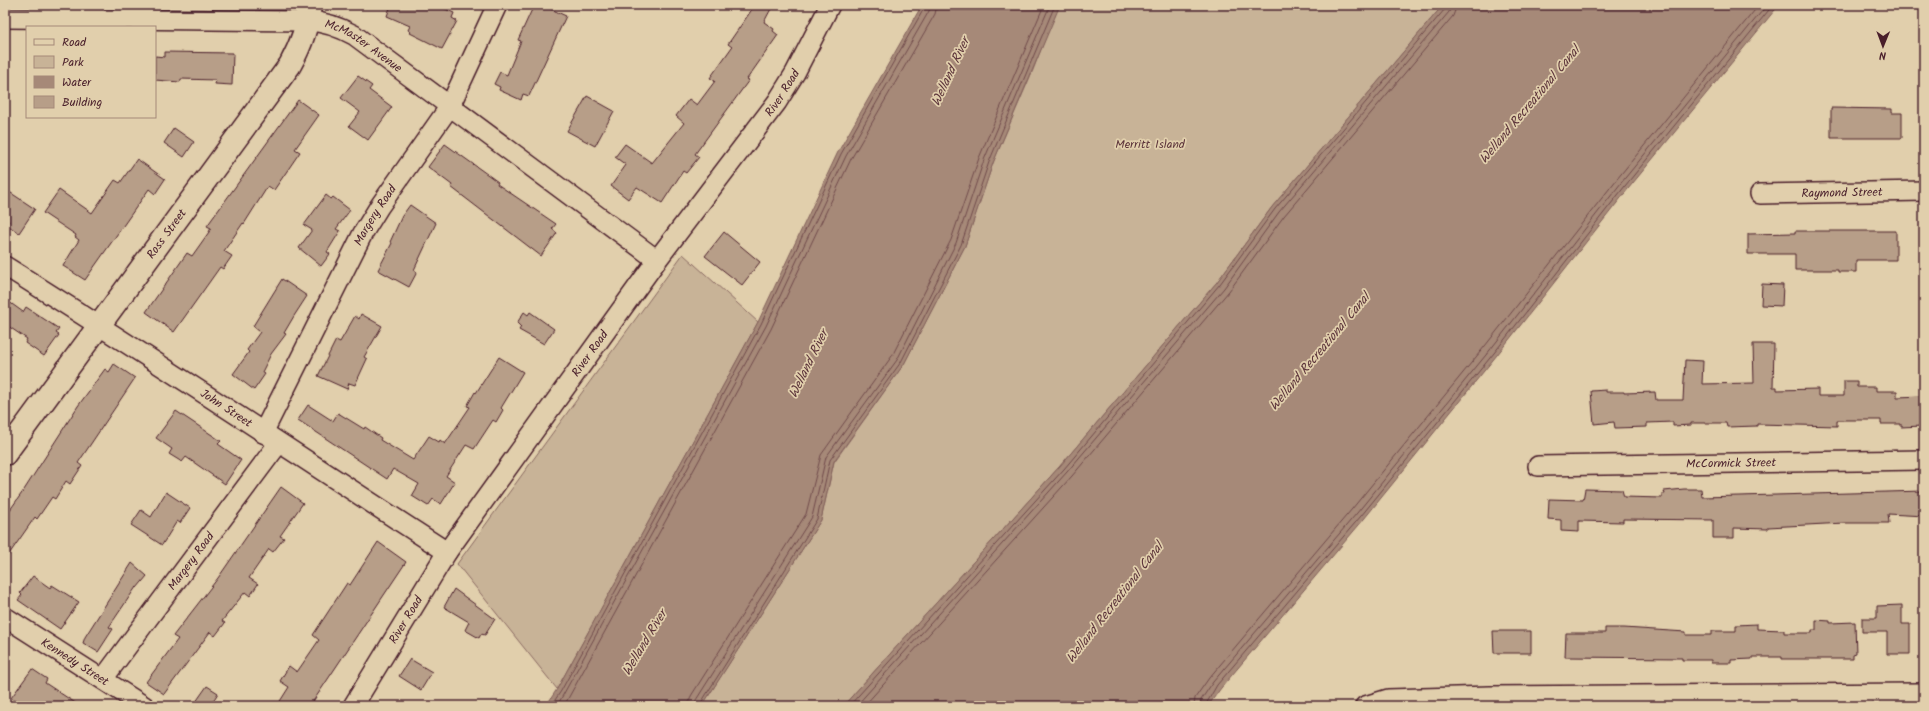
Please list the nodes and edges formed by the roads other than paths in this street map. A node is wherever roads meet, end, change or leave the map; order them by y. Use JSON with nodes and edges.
{"nodes":[{"id":1,"x":497,"y":5,"type":"edge"},
{"id":2,"x":830,"y":5,"type":"edge"},
{"id":3,"x":309,"y":13,"type":"edge"},
{"id":4,"x":5,"y":18,"type":"edge"},
{"id":5,"x":450,"y":106,"type":"junction"},
{"id":6,"x":1924,"y":191,"type":"edge"},
{"id":7,"x":1760,"y":194,"type":"dead end"},
{"id":8,"x":657,"y":260,"type":"junction"},
{"id":9,"x":5,"y":266,"type":"edge"},
{"id":10,"x":99,"y":325,"type":"junction"},
{"id":11,"x":263,"y":433,"type":"junction"},
{"id":12,"x":278,"y":444,"type":"junction"},
{"id":13,"x":5,"y":454,"type":"edge"},
{"id":14,"x":1924,"y":460,"type":"edge"},
{"id":15,"x":1538,"y":466,"type":"dead end"},
{"id":16,"x":447,"y":552,"type":"junction"},
{"id":17,"x":5,"y":617,"type":"edge"},
{"id":18,"x":103,"y":679,"type":"junction"},
{"id":19,"x":1924,"y":693,"type":"edge"},
{"id":20,"x":144,"y":706,"type":"edge"},
{"id":21,"x":353,"y":706,"type":"edge"},
{"id":22,"x":1365,"y":706,"type":"edge"}],
"edges":[{"from":1,"to":5,"type":"street","name":"Margery Road"},
{"from":2,"to":8,"type":"street","name":"River Road"},
{"from":3,"to":4,"type":"street","name":"McMaster Avenue"},
{"from":3,"to":5,"type":"street","name":"McMaster Avenue"},
{"from":3,"to":10,"type":"street","name":"Ross Street"},
{"from":5,"to":8,"type":"street","name":"McMaster Avenue"},
{"from":5,"to":11,"type":"street","name":"Margery Road"},
{"from":6,"to":7,"type":"street","name":"Raymond Street"},
{"from":8,"to":16,"type":"street","name":"River Road"},
{"from":9,"to":10,"type":"street","name":"John Street"},
{"from":10,"to":11,"type":"street","name":"John Street"},
{"from":10,"to":13,"type":"street","name":"Ross Street"},
{"from":11,"to":12,"type":"street","name":"John Street"},
{"from":12,"to":16,"type":"street","name":"John Street"},
{"from":12,"to":18,"type":"street","name":"Margery Road"},
{"from":14,"to":15,"type":"street","name":"McCormick Street"},
{"from":16,"to":21,"type":"street","name":"River Road"},
{"from":17,"to":18,"type":"street","name":"Kennedy Street"},
{"from":18,"to":20,"type":"street","name":"Kennedy Street"},
{"from":19,"to":22,"type":"street"}]}
